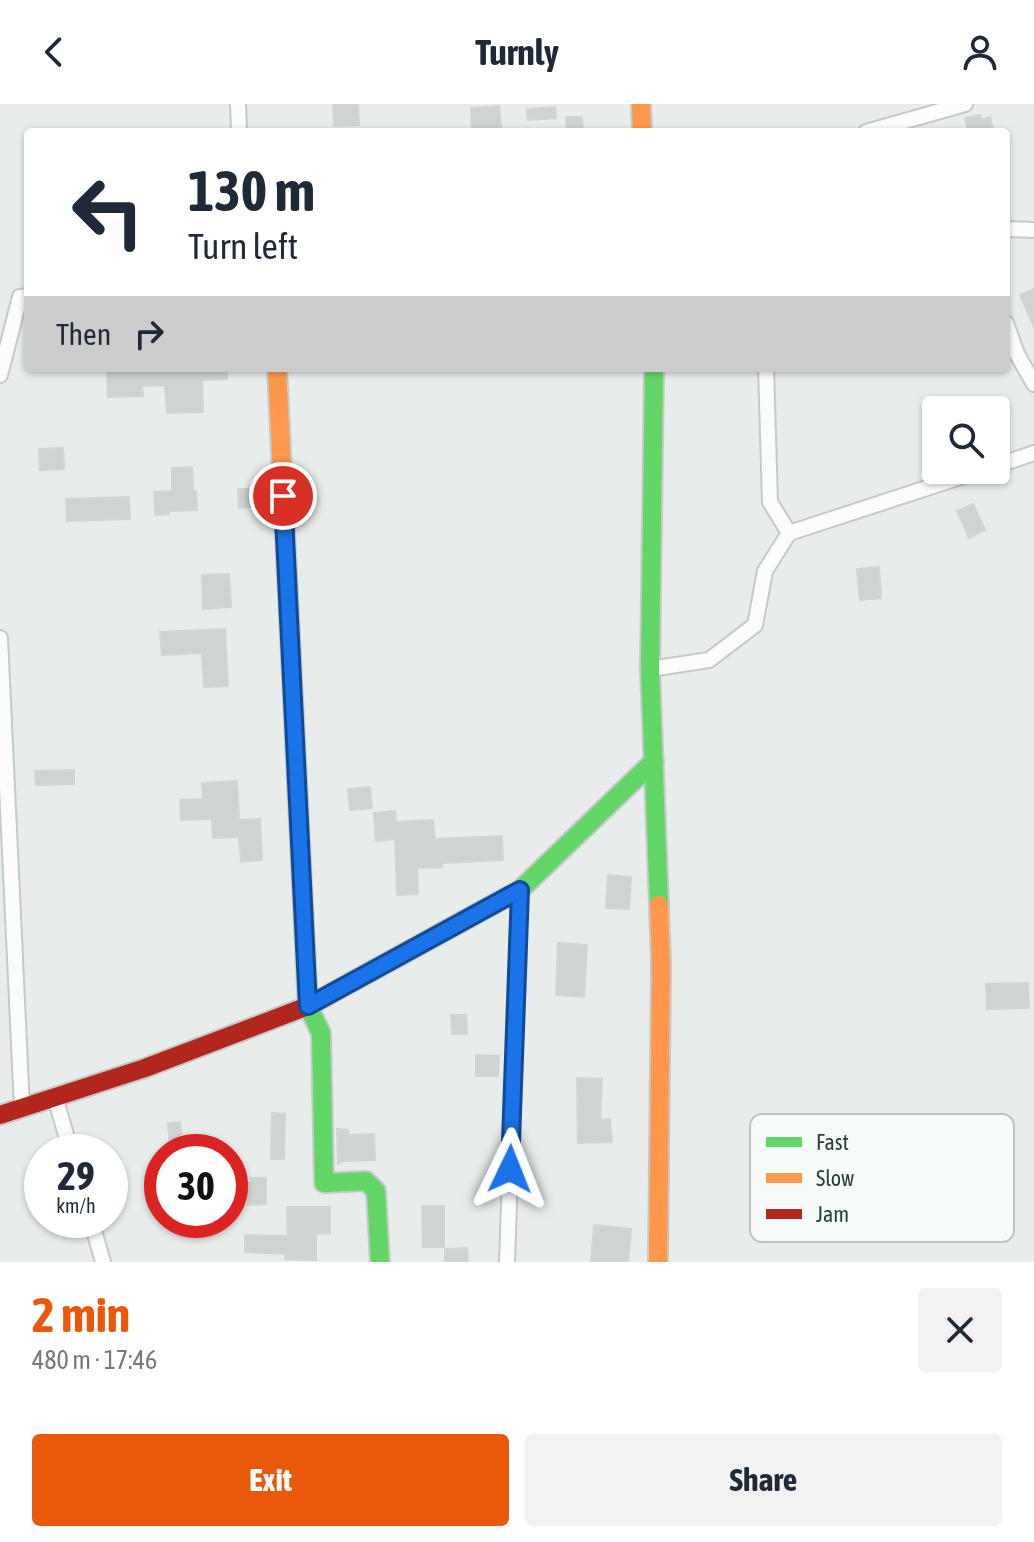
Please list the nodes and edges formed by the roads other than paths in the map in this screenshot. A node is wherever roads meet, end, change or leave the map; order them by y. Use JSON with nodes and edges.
{"nodes":[{"id":1,"x":238,"y":104,"type":"edge"},
{"id":2,"x":641,"y":104,"type":"edge"},
{"id":3,"x":965,"y":104,"type":"edge"},
{"id":4,"x":239,"y":128,"type":"edge"},
{"id":5,"x":642,"y":128,"type":"edge"},
{"id":6,"x":880,"y":128,"type":"edge"},
{"id":7,"x":1010,"y":229,"type":"edge"},
{"id":8,"x":1034,"y":230,"type":"edge"},
{"id":9,"x":24,"y":296,"type":"edge"},
{"id":10,"x":1010,"y":334,"type":"edge"},
{"id":11,"x":277,"y":372,"type":"edge"},
{"id":12,"x":654,"y":372,"type":"edge"},
{"id":13,"x":766,"y":372,"type":"edge"},
{"id":14,"x":0,"y":375,"type":"edge"},
{"id":15,"x":1034,"y":384,"type":"edge"},
{"id":16,"x":1034,"y":453,"type":"edge"},
{"id":17,"x":1010,"y":461,"type":"edge"},
{"id":18,"x":939,"y":484,"type":"edge"},
{"id":19,"x":789,"y":533,"type":"junction"},
{"id":20,"x":0,"y":638,"type":"edge"},
{"id":21,"x":650,"y":669,"type":"junction"},
{"id":22,"x":654,"y":761,"type":"junction"},
{"id":23,"x":520,"y":890,"type":"junction"},
{"id":24,"x":308,"y":1006,"type":"junction"},
{"id":25,"x":55,"y":1097,"type":"junction"},
{"id":26,"x":22,"y":1108,"type":"junction"},
{"id":27,"x":0,"y":1115,"type":"edge"},
{"id":28,"x":66,"y":1134,"type":"edge"},
{"id":29,"x":96,"y":1238,"type":"edge"},
{"id":30,"x":103,"y":1262,"type":"edge"},
{"id":31,"x":380,"y":1262,"type":"edge"},
{"id":32,"x":507,"y":1262,"type":"edge"},
{"id":33,"x":658,"y":1262,"type":"edge"}],
"edges":[{"from":1,"to":4,"type":"street"},
{"from":2,"to":5,"type":"street"},
{"from":3,"to":6,"type":"street"},
{"from":7,"to":8,"type":"street"},
{"from":9,"to":14,"type":"street"},
{"from":10,"to":15,"type":"street"},
{"from":11,"to":24,"type":"street"},
{"from":12,"to":21,"type":"street"},
{"from":13,"to":19,"type":"street"},
{"from":16,"to":17,"type":"street"},
{"from":18,"to":19,"type":"street"},
{"from":19,"to":21,"type":"street"},
{"from":20,"to":26,"type":"street"},
{"from":21,"to":22,"type":"street"},
{"from":22,"to":23,"type":"street"},
{"from":22,"to":33,"type":"street"},
{"from":23,"to":24,"type":"street"},
{"from":23,"to":32,"type":"street"},
{"from":24,"to":25,"type":"street"},
{"from":24,"to":31,"type":"street"},
{"from":25,"to":26,"type":"street"},
{"from":25,"to":28,"type":"street"},
{"from":26,"to":27,"type":"street"},
{"from":29,"to":30,"type":"street"}]}
